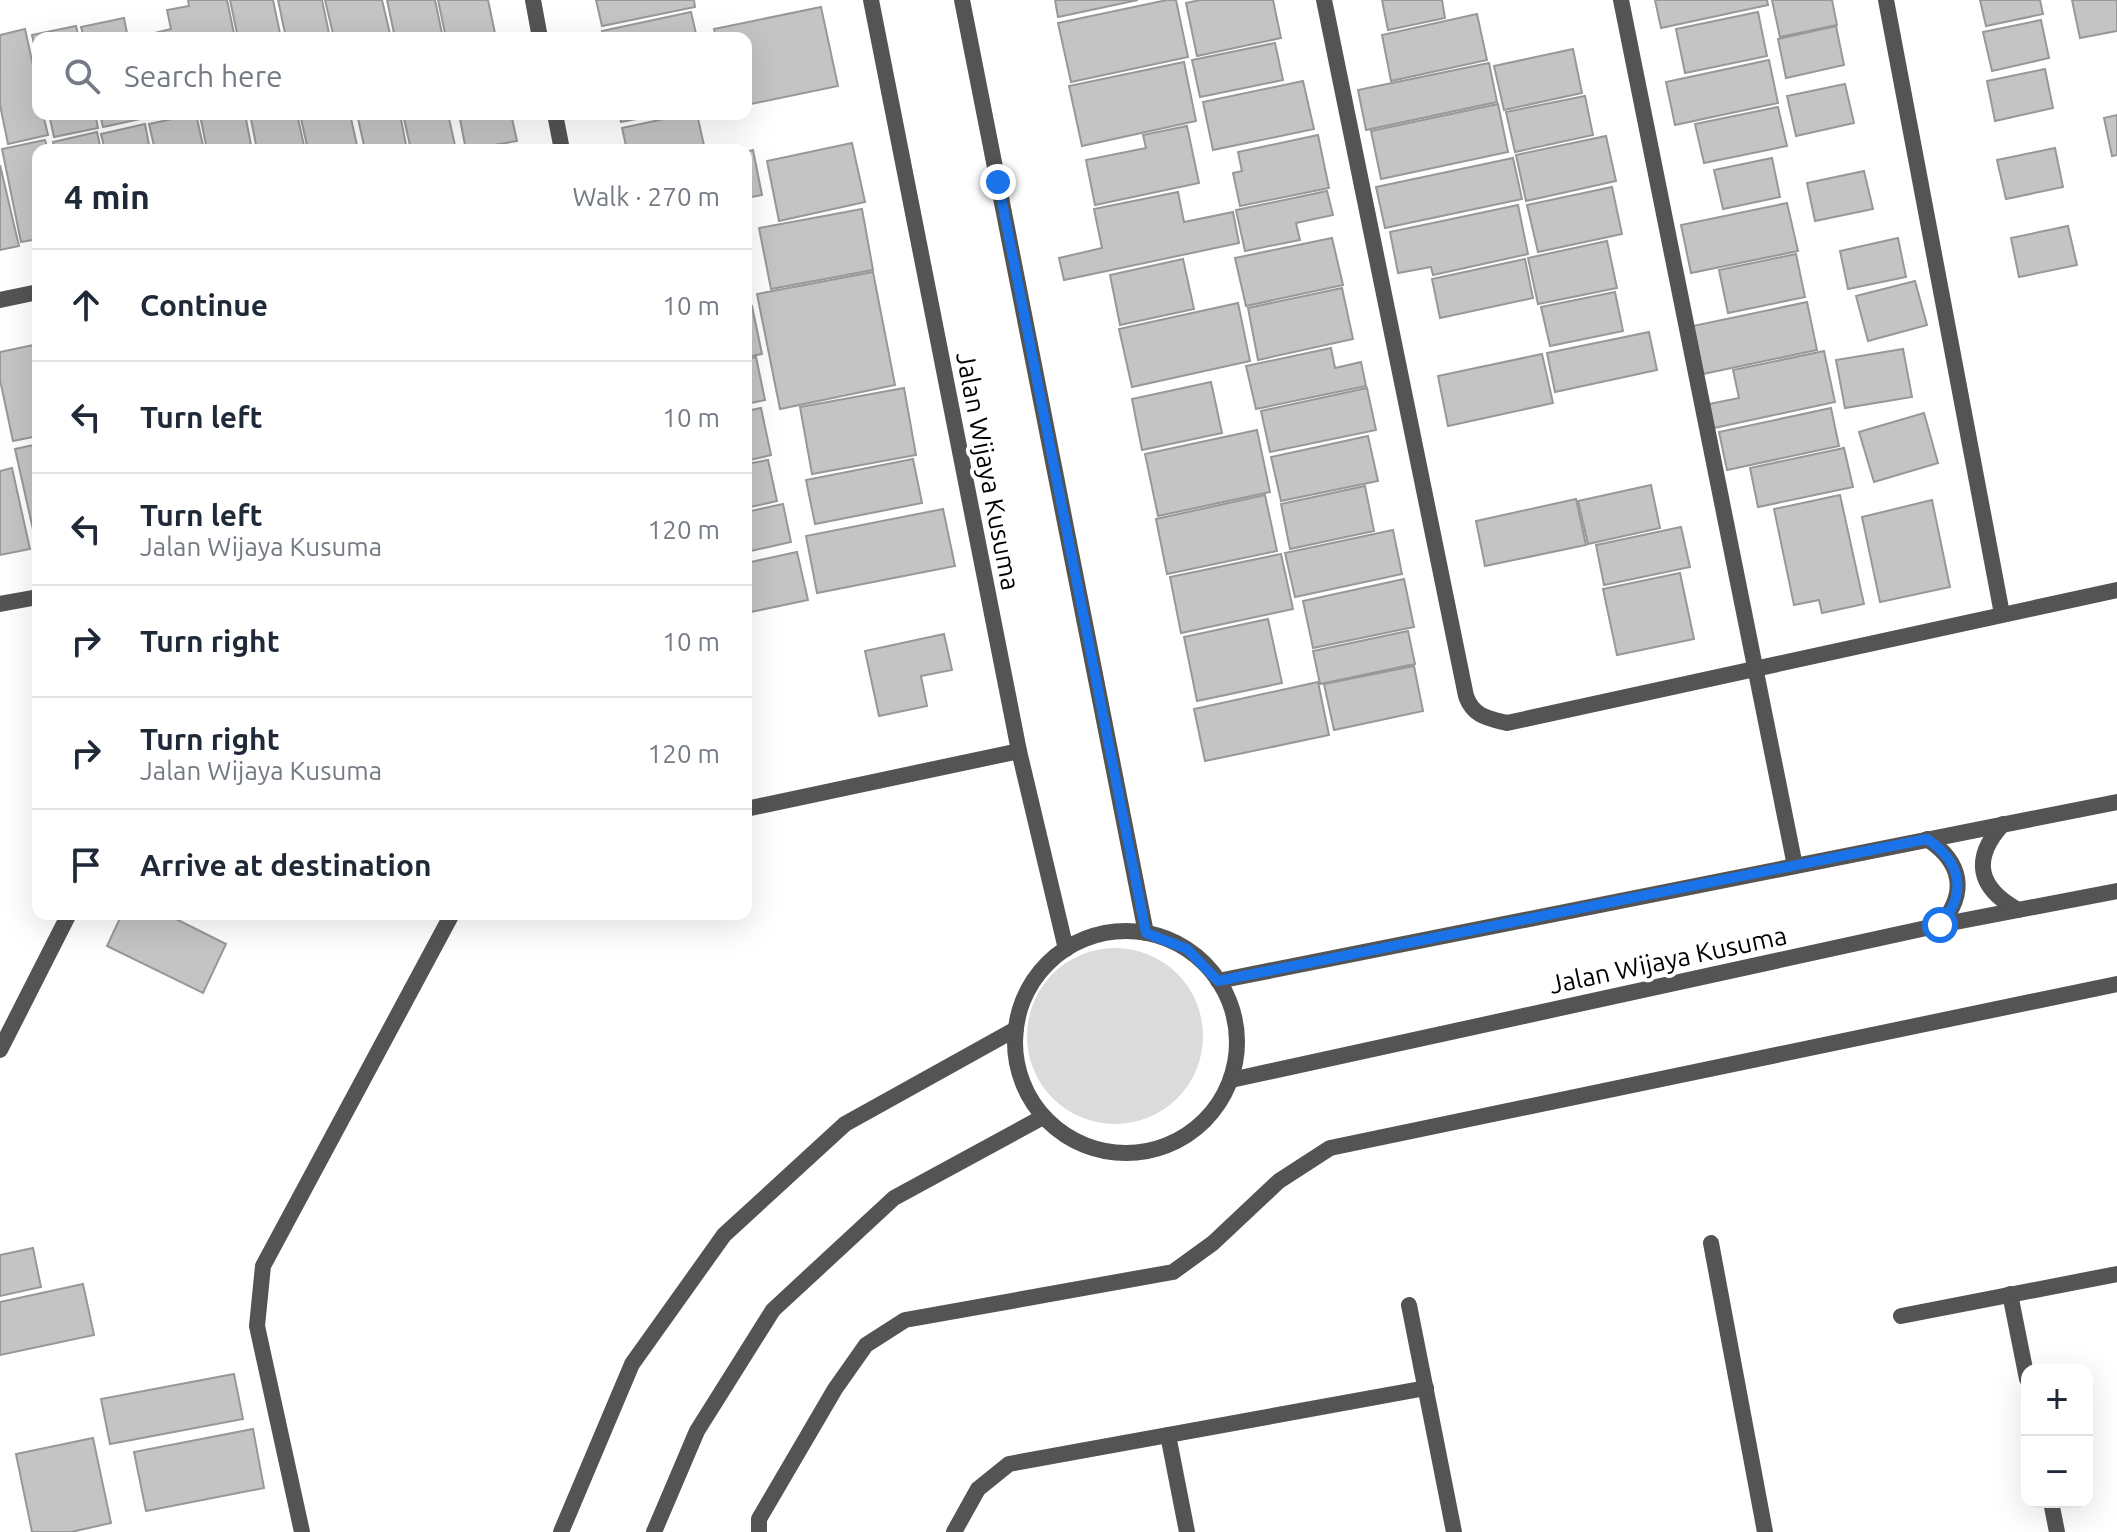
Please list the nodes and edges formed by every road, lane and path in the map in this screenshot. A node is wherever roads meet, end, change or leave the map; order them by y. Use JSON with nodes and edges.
{"nodes":[{"id":1,"x":533,"y":0,"type":"edge"},
{"id":2,"x":871,"y":0,"type":"edge"},
{"id":3,"x":962,"y":0,"type":"edge"},
{"id":4,"x":1324,"y":0,"type":"edge"},
{"id":5,"x":1621,"y":0,"type":"edge"},
{"id":6,"x":1886,"y":0,"type":"edge"},
{"id":7,"x":539,"y":32,"type":"edge"},
{"id":8,"x":556,"y":120,"type":"edge"},
{"id":9,"x":561,"y":144,"type":"edge"},
{"id":10,"x":32,"y":293,"type":"edge"},
{"id":11,"x":0,"y":300,"type":"edge"},
{"id":12,"x":2117,"y":590,"type":"edge"},
{"id":13,"x":32,"y":598,"type":"edge"},
{"id":14,"x":0,"y":604,"type":"edge"},
{"id":15,"x":2002,"y":614,"type":"junction"},
{"id":16,"x":1755,"y":668,"type":"junction"},
{"id":17,"x":1019,"y":751,"type":"junction"},
{"id":18,"x":2117,"y":802,"type":"edge"},
{"id":19,"x":752,"y":808,"type":"edge"},
{"id":20,"x":2003,"y":824,"type":"junction"},
{"id":21,"x":1927,"y":839,"type":"junction"},
{"id":22,"x":1795,"y":866,"type":"junction"},
{"id":23,"x":2117,"y":891,"type":"edge"},
{"id":24,"x":2018,"y":910,"type":"junction"},
{"id":25,"x":66,"y":920,"type":"edge"},
{"id":26,"x":449,"y":920,"type":"edge"},
{"id":27,"x":1940,"y":925,"type":"junction"},
{"id":28,"x":1146,"y":933,"type":"junction"},
{"id":29,"x":1066,"y":949,"type":"junction"},
{"id":30,"x":1218,"y":981,"type":"junction"},
{"id":31,"x":2117,"y":984,"type":"edge"},
{"id":32,"x":1016,"y":1029,"type":"junction"},
{"id":33,"x":0,"y":1050,"type":"edge"},
{"id":34,"x":1231,"y":1080,"type":"junction"},
{"id":35,"x":1043,"y":1117,"type":"junction"},
{"id":36,"x":1711,"y":1243,"type":"dead end"},
{"id":37,"x":2117,"y":1274,"type":"edge"},
{"id":38,"x":2010,"y":1294,"type":"junction"},
{"id":39,"x":1409,"y":1305,"type":"dead end"},
{"id":40,"x":1901,"y":1316,"type":"dead end"},
{"id":41,"x":2024,"y":1364,"type":"edge"},
{"id":42,"x":1426,"y":1388,"type":"junction"},
{"id":43,"x":1168,"y":1435,"type":"junction"},
{"id":44,"x":2052,"y":1508,"type":"edge"},
{"id":45,"x":302,"y":1532,"type":"edge"},
{"id":46,"x":561,"y":1532,"type":"edge"},
{"id":47,"x":654,"y":1532,"type":"edge"},
{"id":48,"x":759,"y":1532,"type":"edge"},
{"id":49,"x":954,"y":1532,"type":"edge"},
{"id":50,"x":1187,"y":1532,"type":"edge"},
{"id":51,"x":1454,"y":1532,"type":"edge"},
{"id":52,"x":1765,"y":1532,"type":"edge"},
{"id":53,"x":2057,"y":1532,"type":"edge"}],
"edges":[{"from":1,"to":7,"type":"street"},
{"from":2,"to":17,"type":"street","name":"Jalan Wijaya Kusuma"},
{"from":3,"to":28,"type":"street"},
{"from":4,"to":16,"type":"street"},
{"from":5,"to":16,"type":"street"},
{"from":6,"to":15,"type":"street"},
{"from":8,"to":9,"type":"street"},
{"from":10,"to":11,"type":"street"},
{"from":12,"to":15,"type":"street"},
{"from":13,"to":14,"type":"street"},
{"from":15,"to":16,"type":"street"},
{"from":16,"to":22,"type":"street"},
{"from":17,"to":19,"type":"street"},
{"from":17,"to":29,"type":"street","name":"Jalan Wijaya Kusuma"},
{"from":18,"to":20,"type":"street"},
{"from":20,"to":21,"type":"street"},
{"from":20,"to":24,"type":"street"},
{"from":21,"to":22,"type":"street"},
{"from":21,"to":27,"type":"street"},
{"from":22,"to":30,"type":"street"},
{"from":23,"to":24,"type":"street","name":"Jalan Wijaya Kusuma"},
{"from":24,"to":27,"type":"street","name":"Jalan Wijaya Kusuma"},
{"from":25,"to":33,"type":"street"},
{"from":26,"to":45,"type":"street"},
{"from":27,"to":34,"type":"street","name":"Jalan Wijaya Kusuma"},
{"from":28,"to":29,"type":"street"},
{"from":28,"to":30,"type":"street"},
{"from":29,"to":32,"type":"street"},
{"from":30,"to":34,"type":"street"},
{"from":31,"to":48,"type":"street"},
{"from":32,"to":35,"type":"street"},
{"from":32,"to":46,"type":"street"},
{"from":34,"to":35,"type":"street"},
{"from":35,"to":47,"type":"street"},
{"from":36,"to":52,"type":"street"},
{"from":37,"to":38,"type":"street"},
{"from":38,"to":40,"type":"street"},
{"from":38,"to":41,"type":"street"},
{"from":39,"to":42,"type":"street"},
{"from":42,"to":43,"type":"street"},
{"from":42,"to":51,"type":"street"},
{"from":43,"to":49,"type":"street"},
{"from":43,"to":50,"type":"street"},
{"from":44,"to":53,"type":"street"}]}
